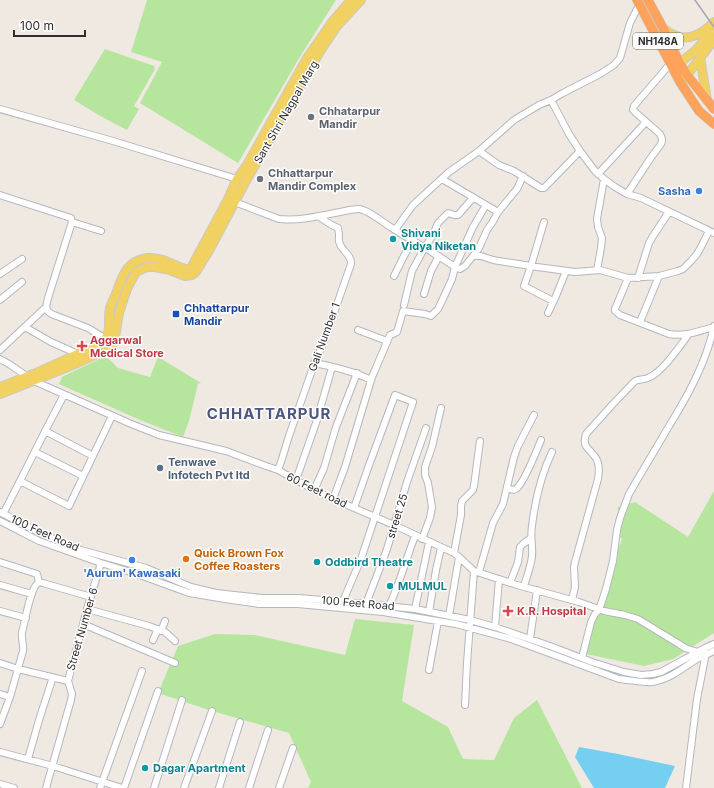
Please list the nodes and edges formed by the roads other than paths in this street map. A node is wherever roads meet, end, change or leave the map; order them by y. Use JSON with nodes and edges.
{"nodes":[{"id":1,"x":351,"y":0,"type":"edge"},
{"id":2,"x":361,"y":0,"type":"edge"},
{"id":3,"x":648,"y":0,"type":"edge"},
{"id":4,"x":638,"y":2,"type":"edge"},
{"id":5,"x":714,"y":22,"type":"edge"},
{"id":6,"x":663,"y":28,"type":"junction"},
{"id":7,"x":714,"y":28,"type":"edge"},
{"id":8,"x":714,"y":40,"type":"edge"},
{"id":9,"x":700,"y":57,"type":"junction"},
{"id":10,"x":674,"y":66,"type":"junction"},
{"id":11,"x":687,"y":75,"type":"junction"},
{"id":12,"x":298,"y":82,"type":"junction"},
{"id":13,"x":680,"y":82,"type":"junction"},
{"id":14,"x":551,"y":100,"type":"junction"},
{"id":15,"x":707,"y":101,"type":"junction"},
{"id":16,"x":0,"y":109,"type":"edge"},
{"id":17,"x":714,"y":109,"type":"edge"},
{"id":18,"x":646,"y":122,"type":"junction"},
{"id":19,"x":714,"y":124,"type":"edge"},
{"id":20,"x":478,"y":151,"type":"junction"},
{"id":21,"x":580,"y":151,"type":"junction"},
{"id":22,"x":598,"y":174,"type":"junction"},
{"id":23,"x":523,"y":176,"type":"junction"},
{"id":24,"x":238,"y":179,"type":"junction"},
{"id":25,"x":442,"y":179,"type":"junction"},
{"id":26,"x":604,"y":179,"type":"junction"},
{"id":27,"x":628,"y":194,"type":"junction"},
{"id":28,"x":2,"y":197,"type":"edge"},
{"id":29,"x":473,"y":198,"type":"junction"},
{"id":30,"x":231,"y":201,"type":"junction"},
{"id":31,"x":486,"y":205,"type":"junction"},
{"id":32,"x":498,"y":212,"type":"junction"},
{"id":33,"x":669,"y":212,"type":"junction"},
{"id":34,"x":318,"y":216,"type":"junction"},
{"id":35,"x":72,"y":222,"type":"junction"},
{"id":36,"x":544,"y":222,"type":"dead end"},
{"id":37,"x":395,"y":230,"type":"junction"},
{"id":38,"x":101,"y":231,"type":"dead end"},
{"id":39,"x":711,"y":232,"type":"edge"},
{"id":40,"x":413,"y":240,"type":"junction"},
{"id":41,"x":425,"y":247,"type":"junction"},
{"id":42,"x":439,"y":256,"type":"junction"},
{"id":43,"x":473,"y":256,"type":"junction"},
{"id":44,"x":22,"y":259,"type":"dead end"},
{"id":45,"x":531,"y":266,"type":"junction"},
{"id":46,"x":455,"y":267,"type":"junction"},
{"id":47,"x":597,"y":270,"type":"junction"},
{"id":48,"x":566,"y":271,"type":"junction"},
{"id":49,"x":0,"y":274,"type":"edge"},
{"id":50,"x":394,"y":276,"type":"dead end"},
{"id":51,"x":659,"y":276,"type":"junction"},
{"id":52,"x":628,"y":278,"type":"junction"},
{"id":53,"x":638,"y":278,"type":"junction"},
{"id":54,"x":22,"y":282,"type":"dead end"},
{"id":55,"x":424,"y":294,"type":"dead end"},
{"id":56,"x":0,"y":300,"type":"edge"},
{"id":57,"x":553,"y":301,"type":"junction"},
{"id":58,"x":404,"y":305,"type":"dead end"},
{"id":59,"x":46,"y":307,"type":"junction"},
{"id":60,"x":548,"y":313,"type":"dead end"},
{"id":61,"x":640,"y":322,"type":"junction"},
{"id":62,"x":25,"y":327,"type":"junction"},
{"id":63,"x":714,"y":327,"type":"edge"},
{"id":64,"x":358,"y":330,"type":"dead end"},
{"id":65,"x":689,"y":334,"type":"junction"},
{"id":66,"x":106,"y":339,"type":"junction"},
{"id":67,"x":387,"y":341,"type":"junction"},
{"id":68,"x":0,"y":350,"type":"edge"},
{"id":69,"x":78,"y":354,"type":"junction"},
{"id":70,"x":0,"y":359,"type":"edge"},
{"id":71,"x":314,"y":363,"type":"junction"},
{"id":72,"x":332,"y":367,"type":"junction"},
{"id":73,"x":357,"y":373,"type":"junction"},
{"id":74,"x":31,"y":379,"type":"junction"},
{"id":75,"x":371,"y":380,"type":"junction"},
{"id":76,"x":0,"y":387,"type":"edge"},
{"id":77,"x":0,"y":394,"type":"edge"},
{"id":78,"x":64,"y":395,"type":"junction"},
{"id":79,"x":441,"y":408,"type":"dead end"},
{"id":80,"x":534,"y":415,"type":"dead end"},
{"id":81,"x":112,"y":416,"type":"junction"},
{"id":82,"x":426,"y":428,"type":"dead end"},
{"id":83,"x":45,"y":431,"type":"junction"},
{"id":84,"x":541,"y":440,"type":"dead end"},
{"id":85,"x":480,"y":441,"type":"dead end"},
{"id":86,"x":35,"y":452,"type":"junction"},
{"id":87,"x":552,"y":452,"type":"dead end"},
{"id":88,"x":93,"y":456,"type":"junction"},
{"id":89,"x":278,"y":470,"type":"junction"},
{"id":90,"x":83,"y":476,"type":"junction"},
{"id":91,"x":296,"y":480,"type":"junction"},
{"id":92,"x":20,"y":481,"type":"junction"},
{"id":93,"x":507,"y":488,"type":"junction"},
{"id":94,"x":314,"y":490,"type":"junction"},
{"id":95,"x":333,"y":499,"type":"junction"},
{"id":96,"x":354,"y":508,"type":"junction"},
{"id":97,"x":1,"y":513,"type":"edge"},
{"id":98,"x":374,"y":518,"type":"junction"},
{"id":99,"x":0,"y":521,"type":"edge"},
{"id":100,"x":394,"y":525,"type":"junction"},
{"id":101,"x":415,"y":536,"type":"junction"},
{"id":102,"x":531,"y":538,"type":"junction"},
{"id":103,"x":425,"y":540,"type":"junction"},
{"id":104,"x":442,"y":548,"type":"junction"},
{"id":105,"x":457,"y":555,"type":"junction"},
{"id":106,"x":0,"y":562,"type":"edge"},
{"id":107,"x":101,"y":563,"type":"junction"},
{"id":108,"x":477,"y":572,"type":"junction"},
{"id":109,"x":499,"y":579,"type":"junction"},
{"id":110,"x":39,"y":582,"type":"junction"},
{"id":111,"x":510,"y":583,"type":"junction"},
{"id":112,"x":0,"y":585,"type":"edge"},
{"id":113,"x":524,"y":586,"type":"junction"},
{"id":114,"x":538,"y":590,"type":"junction"},
{"id":115,"x":32,"y":594,"type":"junction"},
{"id":116,"x":91,"y":597,"type":"junction"},
{"id":117,"x":572,"y":600,"type":"junction"},
{"id":118,"x":274,"y":601,"type":"junction"},
{"id":119,"x":343,"y":601,"type":"junction"},
{"id":120,"x":366,"y":604,"type":"junction"},
{"id":121,"x":389,"y":606,"type":"junction"},
{"id":122,"x":87,"y":608,"type":"junction"},
{"id":123,"x":597,"y":608,"type":"junction"},
{"id":124,"x":415,"y":609,"type":"junction"},
{"id":125,"x":0,"y":611,"type":"edge"},
{"id":126,"x":429,"y":612,"type":"junction"},
{"id":127,"x":449,"y":616,"type":"junction"},
{"id":128,"x":26,"y":618,"type":"junction"},
{"id":129,"x":438,"y":620,"type":"junction"},
{"id":130,"x":470,"y":620,"type":"junction"},
{"id":131,"x":165,"y":621,"type":"dead end"},
{"id":132,"x":83,"y":624,"type":"junction"},
{"id":133,"x":470,"y":627,"type":"junction"},
{"id":134,"x":495,"y":627,"type":"junction"},
{"id":135,"x":159,"y":630,"type":"junction"},
{"id":136,"x":530,"y":639,"type":"junction"},
{"id":137,"x":153,"y":640,"type":"dead end"},
{"id":138,"x":175,"y":641,"type":"dead end"},
{"id":139,"x":714,"y":644,"type":"edge"},
{"id":140,"x":710,"y":652,"type":"edge"},
{"id":141,"x":699,"y":655,"type":"junction"},
{"id":142,"x":582,"y":658,"type":"junction"},
{"id":143,"x":175,"y":663,"type":"dead end"},
{"id":144,"x":0,"y":664,"type":"edge"},
{"id":145,"x":18,"y":669,"type":"junction"},
{"id":146,"x":429,"y":670,"type":"dead end"},
{"id":147,"x":142,"y":671,"type":"dead end"},
{"id":148,"x":53,"y":677,"type":"junction"},
{"id":149,"x":68,"y":681,"type":"junction"},
{"id":150,"x":158,"y":691,"type":"dead end"},
{"id":151,"x":0,"y":694,"type":"edge"},
{"id":152,"x":10,"y":697,"type":"junction"},
{"id":153,"x":182,"y":700,"type":"dead end"},
{"id":154,"x":465,"y":705,"type":"dead end"},
{"id":155,"x":212,"y":711,"type":"dead end"},
{"id":156,"x":240,"y":722,"type":"dead end"},
{"id":157,"x":0,"y":724,"type":"edge"},
{"id":158,"x":268,"y":730,"type":"dead end"},
{"id":159,"x":293,"y":748,"type":"dead end"},
{"id":160,"x":0,"y":752,"type":"edge"},
{"id":161,"x":28,"y":759,"type":"junction"},
{"id":162,"x":53,"y":766,"type":"junction"},
{"id":163,"x":102,"y":781,"type":"junction"},
{"id":164,"x":0,"y":784,"type":"edge"},
{"id":165,"x":14,"y":788,"type":"edge"},
{"id":166,"x":46,"y":788,"type":"edge"},
{"id":167,"x":100,"y":788,"type":"edge"},
{"id":168,"x":123,"y":788,"type":"edge"},
{"id":169,"x":154,"y":788,"type":"edge"},
{"id":170,"x":184,"y":788,"type":"edge"},
{"id":171,"x":219,"y":788,"type":"edge"},
{"id":172,"x":249,"y":788,"type":"edge"},
{"id":173,"x":279,"y":788,"type":"edge"},
{"id":174,"x":686,"y":788,"type":"edge"}],
"edges":[{"from":1,"to":12,"type":"main road","name":"Sant Shri Nagpal Marg"},
{"from":2,"to":12,"type":"main road","name":"Sant Shri Nagpal Marg"},
{"from":3,"to":6,"type":"highway","number":"NH148A"},
{"from":4,"to":10,"type":"highway","number":"NH148A"},
{"from":4,"to":14,"type":"street"},
{"from":5,"to":6,"type":"main road"},
{"from":6,"to":10,"type":"highway","number":"NH148A"},
{"from":7,"to":10,"type":"main road"},
{"from":8,"to":9,"type":"main road"},
{"from":9,"to":11,"type":"main road"},
{"from":9,"to":15,"type":"main road"},
{"from":10,"to":11,"type":"highway","number":"NH148A"},
{"from":10,"to":13,"type":"highway","number":"NH148A"},
{"from":10,"to":18,"type":"street"},
{"from":11,"to":13,"type":"main road"},
{"from":11,"to":15,"type":"highway","number":"NH148A"},
{"from":12,"to":24,"type":"main road","name":"Sant Shri Nagpal Marg"},
{"from":12,"to":30,"type":"main road","name":"Sant Shri Nagpal Marg"},
{"from":13,"to":19,"type":"highway","number":"NH148A"},
{"from":14,"to":20,"type":"street"},
{"from":14,"to":21,"type":"street"},
{"from":15,"to":17,"type":"highway","number":"NH148A"},
{"from":16,"to":24,"type":"street"},
{"from":18,"to":22,"type":"street"},
{"from":18,"to":27,"type":"street"},
{"from":20,"to":23,"type":"street"},
{"from":20,"to":25,"type":"street"},
{"from":21,"to":22,"type":"street"},
{"from":21,"to":23,"type":"street"},
{"from":22,"to":26,"type":"street"},
{"from":23,"to":32,"type":"street"},
{"from":24,"to":30,"type":"main road","name":"Sant Shri Nagpal Marg"},
{"from":25,"to":29,"type":"street"},
{"from":25,"to":37,"type":"street"},
{"from":26,"to":27,"type":"street"},
{"from":26,"to":47,"type":"street"},
{"from":27,"to":33,"type":"street"},
{"from":28,"to":35,"type":"street"},
{"from":29,"to":31,"type":"street"},
{"from":29,"to":41,"type":"street"},
{"from":30,"to":34,"type":"street"},
{"from":30,"to":66,"type":"main road","name":"Sant Shri Nagpal Marg"},
{"from":30,"to":74,"type":"main road","name":"Sant Shri Nagpal Marg"},
{"from":31,"to":32,"type":"street"},
{"from":31,"to":46,"type":"street"},
{"from":32,"to":43,"type":"street"},
{"from":33,"to":39,"type":"street"},
{"from":33,"to":53,"type":"street"},
{"from":34,"to":37,"type":"street"},
{"from":34,"to":71,"type":"street","name":"Gali Number 1"},
{"from":35,"to":38,"type":"street"},
{"from":35,"to":59,"type":"street"},
{"from":36,"to":45,"type":"street"},
{"from":37,"to":40,"type":"street"},
{"from":39,"to":51,"type":"street"},
{"from":40,"to":41,"type":"street"},
{"from":40,"to":50,"type":"street"},
{"from":41,"to":42,"type":"street"},
{"from":41,"to":58,"type":"street"},
{"from":42,"to":46,"type":"street"},
{"from":42,"to":55,"type":"street"},
{"from":43,"to":45,"type":"street"},
{"from":43,"to":46,"type":"street"},
{"from":44,"to":49,"type":"street"},
{"from":45,"to":48,"type":"street"},
{"from":45,"to":57,"type":"street"},
{"from":46,"to":67,"type":"street"},
{"from":47,"to":48,"type":"street"},
{"from":47,"to":52,"type":"street"},
{"from":48,"to":57,"type":"street"},
{"from":51,"to":53,"type":"street"},
{"from":51,"to":61,"type":"street"},
{"from":52,"to":53,"type":"street"},
{"from":52,"to":61,"type":"street"},
{"from":54,"to":56,"type":"street"},
{"from":57,"to":60,"type":"street"},
{"from":59,"to":62,"type":"street"},
{"from":59,"to":66,"type":"street"},
{"from":61,"to":65,"type":"street"},
{"from":62,"to":68,"type":"street"},
{"from":62,"to":69,"type":"street"},
{"from":63,"to":65,"type":"street"},
{"from":63,"to":123,"type":"street"},
{"from":64,"to":67,"type":"street"},
{"from":65,"to":117,"type":"street"},
{"from":66,"to":69,"type":"main road","name":"Sant Shri Nagpal Marg"},
{"from":67,"to":75,"type":"street"},
{"from":69,"to":74,"type":"main road","name":"Sant Shri Nagpal Marg"},
{"from":70,"to":74,"type":"street","name":"60 Feet road"},
{"from":71,"to":72,"type":"street"},
{"from":71,"to":89,"type":"street","name":"Gali Number 1"},
{"from":72,"to":73,"type":"street"},
{"from":72,"to":91,"type":"street"},
{"from":73,"to":75,"type":"street"},
{"from":73,"to":94,"type":"street"},
{"from":74,"to":76,"type":"main road","name":"Sant Shri Nagpal Marg"},
{"from":74,"to":77,"type":"main road","name":"Sant Shri Nagpal Marg"},
{"from":74,"to":78,"type":"street","name":"60 Feet road"},
{"from":75,"to":95,"type":"street"},
{"from":78,"to":81,"type":"street","name":"60 Feet road"},
{"from":78,"to":83,"type":"street"},
{"from":79,"to":103,"type":"street"},
{"from":80,"to":93,"type":"street"},
{"from":81,"to":88,"type":"street"},
{"from":81,"to":89,"type":"street","name":"60 Feet road"},
{"from":82,"to":100,"type":"street","name":"street 25"},
{"from":83,"to":86,"type":"street"},
{"from":83,"to":88,"type":"street"},
{"from":84,"to":93,"type":"street"},
{"from":85,"to":105,"type":"street"},
{"from":86,"to":90,"type":"street"},
{"from":86,"to":92,"type":"street"},
{"from":87,"to":102,"type":"street"},
{"from":88,"to":90,"type":"street"},
{"from":89,"to":91,"type":"street","name":"60 Feet road"},
{"from":90,"to":92,"type":"street"},
{"from":91,"to":94,"type":"street","name":"60 Feet road"},
{"from":92,"to":97,"type":"street"},
{"from":93,"to":108,"type":"street"},
{"from":94,"to":95,"type":"street","name":"60 Feet road"},
{"from":95,"to":96,"type":"street","name":"60 Feet road"},
{"from":96,"to":98,"type":"street","name":"60 Feet road"},
{"from":96,"to":98,"type":"street"},
{"from":97,"to":118,"type":"street","name":"100 Feet Road"},
{"from":98,"to":100,"type":"street","name":"60 Feet road"},
{"from":98,"to":119,"type":"street"},
{"from":99,"to":107,"type":"street","name":"100 Feet Road"},
{"from":100,"to":101,"type":"street","name":"60 Feet road"},
{"from":100,"to":120,"type":"street","name":"street 25"},
{"from":101,"to":103,"type":"street","name":"60 Feet road"},
{"from":101,"to":121,"type":"street"},
{"from":102,"to":111,"type":"street"},
{"from":102,"to":113,"type":"street"},
{"from":103,"to":104,"type":"street","name":"60 Feet road"},
{"from":103,"to":124,"type":"street"},
{"from":104,"to":105,"type":"street","name":"60 Feet road"},
{"from":104,"to":126,"type":"street"},
{"from":105,"to":108,"type":"street","name":"60 Feet road"},
{"from":105,"to":127,"type":"street"},
{"from":106,"to":110,"type":"street"},
{"from":107,"to":116,"type":"street","name":"Street Number 6"},
{"from":107,"to":118,"type":"street","name":"100 Feet Road"},
{"from":108,"to":109,"type":"street","name":"60 Feet road"},
{"from":108,"to":130,"type":"street"},
{"from":109,"to":111,"type":"street","name":"60 Feet road"},
{"from":109,"to":134,"type":"street"},
{"from":110,"to":115,"type":"street"},
{"from":110,"to":116,"type":"street"},
{"from":111,"to":113,"type":"street","name":"60 Feet road"},
{"from":112,"to":115,"type":"street"},
{"from":113,"to":114,"type":"street","name":"60 Feet road"},
{"from":114,"to":117,"type":"street","name":"60 Feet road"},
{"from":114,"to":136,"type":"street"},
{"from":115,"to":128,"type":"street"},
{"from":116,"to":122,"type":"street","name":"Street Number 6"},
{"from":117,"to":123,"type":"street","name":"60 Feet road"},
{"from":118,"to":119,"type":"street","name":"100 Feet Road"},
{"from":118,"to":129,"type":"street","name":"100 Feet Road"},
{"from":119,"to":120,"type":"street","name":"100 Feet Road"},
{"from":120,"to":121,"type":"street","name":"100 Feet Road"},
{"from":121,"to":124,"type":"street","name":"100 Feet Road"},
{"from":122,"to":132,"type":"street","name":"Street Number 6"},
{"from":122,"to":135,"type":"street"},
{"from":123,"to":141,"type":"street","name":"60 Feet road"},
{"from":123,"to":142,"type":"street"},
{"from":124,"to":126,"type":"street","name":"100 Feet Road"},
{"from":125,"to":128,"type":"street"},
{"from":126,"to":127,"type":"street","name":"100 Feet Road"},
{"from":127,"to":130,"type":"street","name":"100 Feet Road"},
{"from":128,"to":145,"type":"street"},
{"from":129,"to":133,"type":"street","name":"100 Feet Road"},
{"from":129,"to":146,"type":"street"},
{"from":130,"to":133,"type":"street"},
{"from":130,"to":134,"type":"street","name":"100 Feet Road"},
{"from":131,"to":135,"type":"street"},
{"from":132,"to":143,"type":"street"},
{"from":132,"to":149,"type":"street","name":"Street Number 6"},
{"from":133,"to":141,"type":"street","name":"100 Feet Road"},
{"from":133,"to":154,"type":"street"},
{"from":134,"to":136,"type":"street","name":"100 Feet Road"},
{"from":135,"to":137,"type":"street"},
{"from":135,"to":138,"type":"street"},
{"from":136,"to":142,"type":"street","name":"100 Feet Road"},
{"from":139,"to":140,"type":"street","name":"100 Feet Road"},
{"from":140,"to":141,"type":"street","name":"100 Feet Road"},
{"from":140,"to":174,"type":"street"},
{"from":141,"to":142,"type":"street","name":"100 Feet Road"},
{"from":144,"to":145,"type":"street"},
{"from":145,"to":148,"type":"street"},
{"from":145,"to":152,"type":"street"},
{"from":147,"to":163,"type":"street"},
{"from":148,"to":149,"type":"street"},
{"from":148,"to":161,"type":"street"},
{"from":149,"to":162,"type":"street","name":"Street Number 6"},
{"from":150,"to":168,"type":"street"},
{"from":151,"to":152,"type":"street"},
{"from":152,"to":157,"type":"street"},
{"from":153,"to":169,"type":"street"},
{"from":155,"to":170,"type":"street"},
{"from":156,"to":171,"type":"street"},
{"from":158,"to":172,"type":"street"},
{"from":159,"to":173,"type":"street"},
{"from":160,"to":161,"type":"street"},
{"from":161,"to":162,"type":"street"},
{"from":162,"to":163,"type":"street"},
{"from":162,"to":166,"type":"street","name":"Street Number 6"},
{"from":163,"to":167,"type":"street"},
{"from":163,"to":168,"type":"street"},
{"from":164,"to":165,"type":"street"}]}
